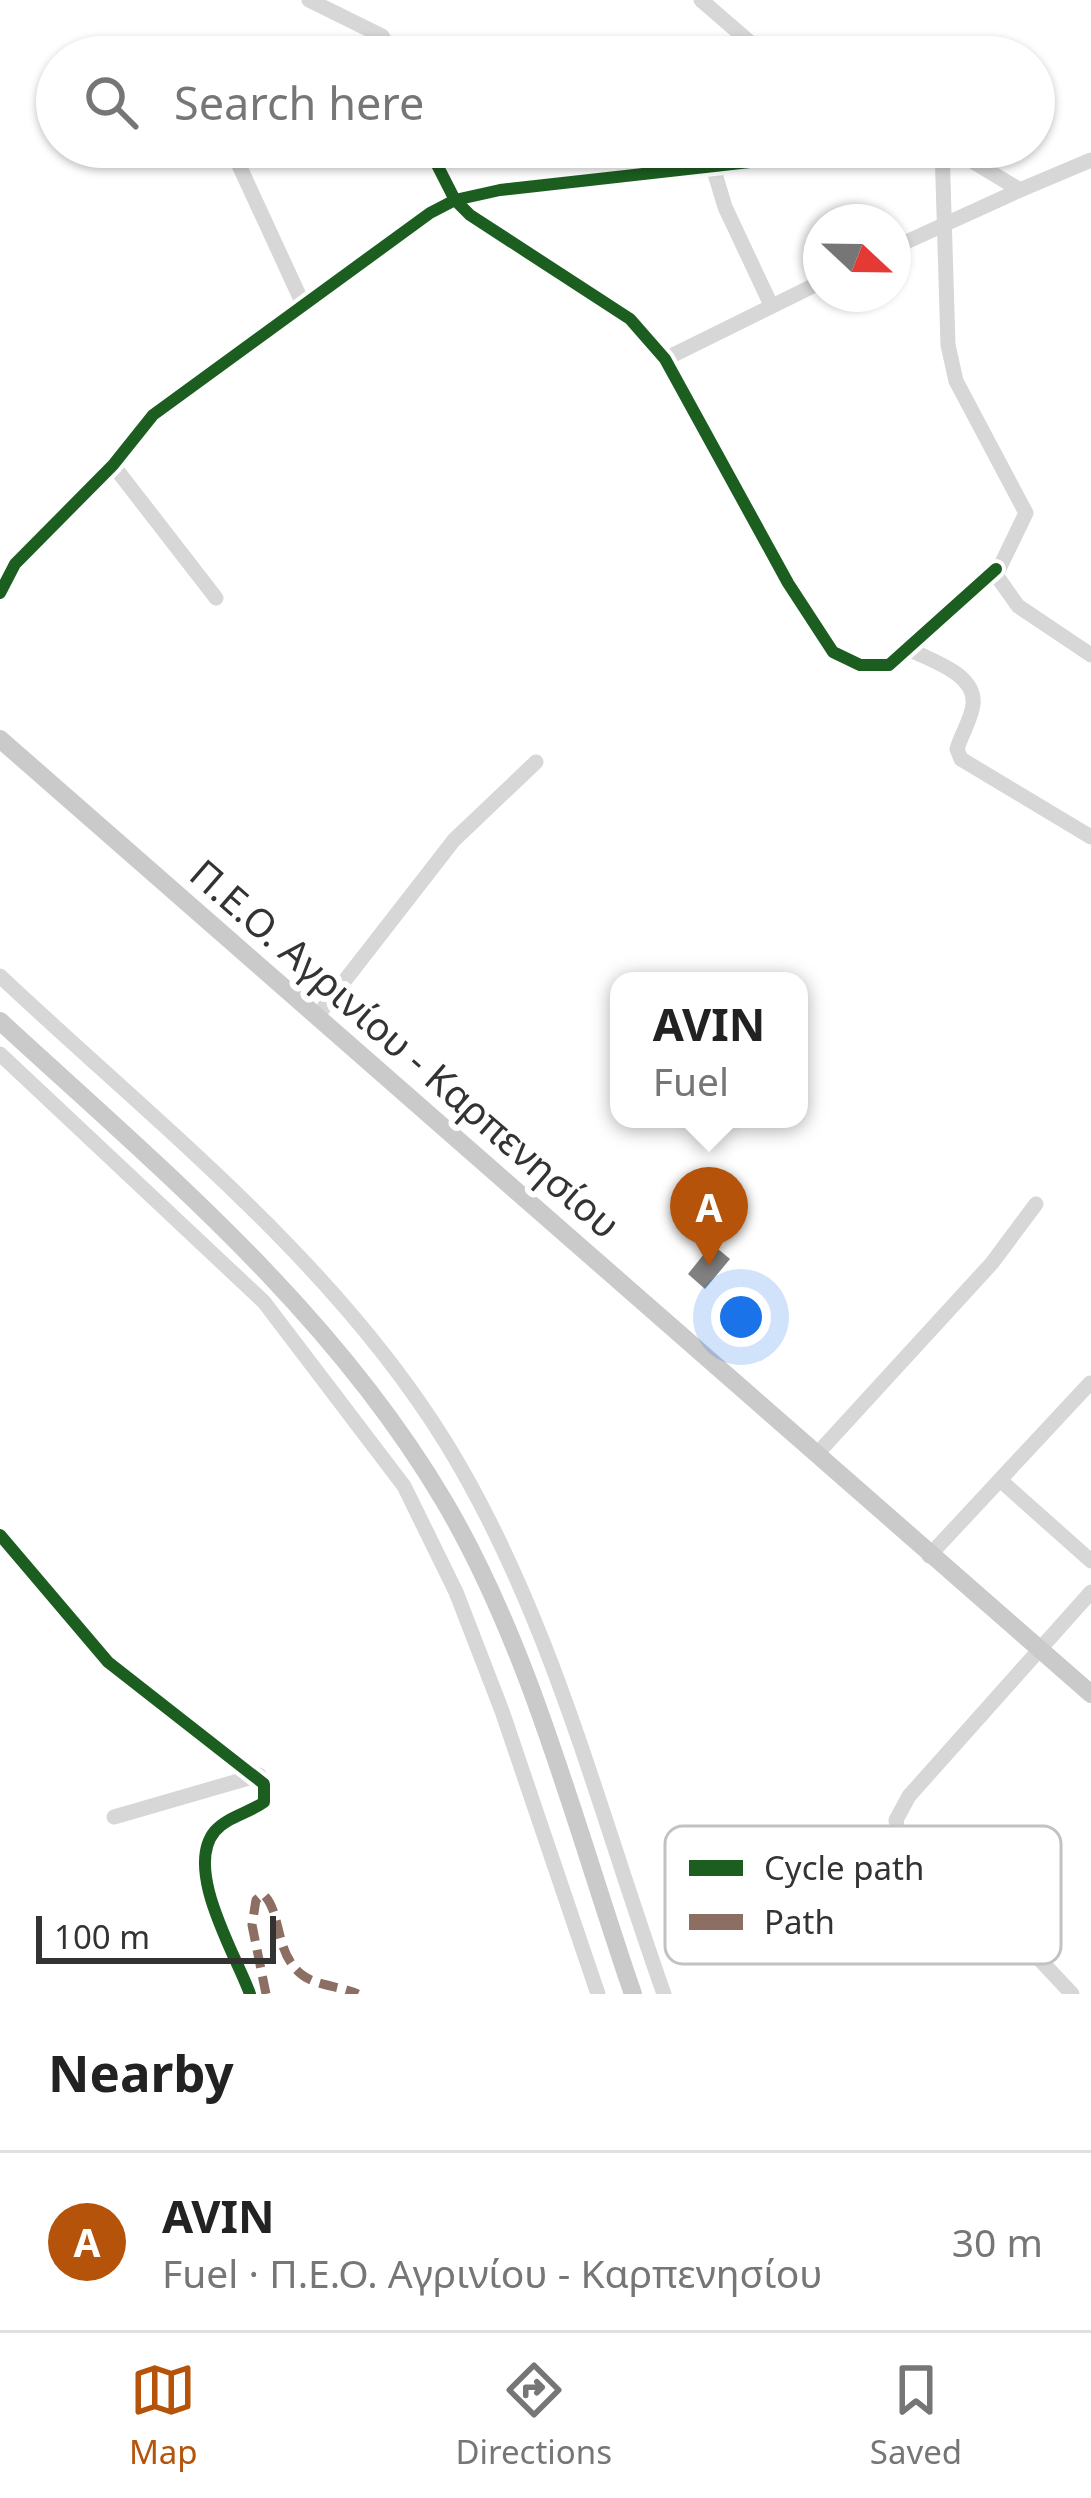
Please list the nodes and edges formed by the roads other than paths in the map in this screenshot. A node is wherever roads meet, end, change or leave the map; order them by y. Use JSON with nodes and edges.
{"nodes":[{"id":1,"x":310,"y":0,"type":"edge"},
{"id":2,"x":701,"y":0,"type":"edge"},
{"id":3,"x":382,"y":36,"type":"edge"},
{"id":4,"x":743,"y":36,"type":"edge"},
{"id":5,"x":1091,"y":160,"type":"edge"},
{"id":6,"x":240,"y":168,"type":"edge"},
{"id":7,"x":439,"y":168,"type":"edge"},
{"id":8,"x":697,"y":168,"type":"edge"},
{"id":9,"x":712,"y":168,"type":"edge"},
{"id":10,"x":944,"y":168,"type":"edge"},
{"id":11,"x":982,"y":168,"type":"edge"},
{"id":12,"x":1020,"y":190,"type":"junction"},
{"id":13,"x":455,"y":200,"type":"junction"},
{"id":14,"x":943,"y":226,"type":"junction"},
{"id":15,"x":911,"y":240,"type":"edge"},
{"id":16,"x":803,"y":290,"type":"edge"},
{"id":17,"x":303,"y":304,"type":"junction"},
{"id":18,"x":771,"y":305,"type":"junction"},
{"id":19,"x":665,"y":359,"type":"junction"},
{"id":20,"x":113,"y":465,"type":"junction"},
{"id":21,"x":996,"y":568,"type":"junction"},
{"id":22,"x":0,"y":593,"type":"edge"},
{"id":23,"x":217,"y":598,"type":"dead end"},
{"id":24,"x":911,"y":650,"type":"junction"},
{"id":25,"x":1091,"y":655,"type":"edge"},
{"id":26,"x":0,"y":739,"type":"edge"},
{"id":27,"x":536,"y":762,"type":"dead end"},
{"id":28,"x":1091,"y":837,"type":"edge"},
{"id":29,"x":0,"y":976,"type":"edge"},
{"id":30,"x":318,"y":1015,"type":"junction"},
{"id":31,"x":0,"y":1021,"type":"edge"},
{"id":32,"x":0,"y":1054,"type":"edge"},
{"id":33,"x":1036,"y":1204,"type":"dead end"},
{"id":34,"x":1090,"y":1383,"type":"edge"},
{"id":35,"x":817,"y":1454,"type":"junction"},
{"id":36,"x":1000,"y":1480,"type":"junction"},
{"id":37,"x":0,"y":1535,"type":"edge"},
{"id":38,"x":928,"y":1556,"type":"junction"},
{"id":39,"x":1091,"y":1561,"type":"edge"},
{"id":40,"x":1091,"y":1592,"type":"edge"},
{"id":41,"x":1042,"y":1652,"type":"junction"},
{"id":42,"x":1091,"y":1694,"type":"edge"},
{"id":43,"x":259,"y":1775,"type":"junction"},
{"id":44,"x":114,"y":1817,"type":"dead end"},
{"id":45,"x":899,"y":1826,"type":"edge"},
{"id":46,"x":1045,"y":1964,"type":"edge"},
{"id":47,"x":250,"y":1994,"type":"edge"},
{"id":48,"x":598,"y":1994,"type":"edge"},
{"id":49,"x":633,"y":1994,"type":"edge"},
{"id":50,"x":664,"y":1994,"type":"edge"},
{"id":51,"x":1072,"y":1994,"type":"edge"}],
"edges":[{"from":1,"to":3,"type":"street"},
{"from":2,"to":4,"type":"street"},
{"from":5,"to":12,"type":"street"},
{"from":6,"to":17,"type":"street"},
{"from":7,"to":13,"type":"street"},
{"from":8,"to":13,"type":"street"},
{"from":9,"to":18,"type":"street"},
{"from":10,"to":14,"type":"street"},
{"from":11,"to":12,"type":"street"},
{"from":12,"to":14,"type":"street"},
{"from":13,"to":17,"type":"street"},
{"from":13,"to":19,"type":"street"},
{"from":14,"to":15,"type":"street"},
{"from":14,"to":21,"type":"street"},
{"from":16,"to":18,"type":"street"},
{"from":17,"to":20,"type":"street"},
{"from":18,"to":19,"type":"street"},
{"from":19,"to":24,"type":"street"},
{"from":20,"to":22,"type":"street"},
{"from":20,"to":23,"type":"street"},
{"from":21,"to":24,"type":"street"},
{"from":21,"to":25,"type":"street"},
{"from":24,"to":28,"type":"street"},
{"from":26,"to":30,"type":"main road","name":"Π.Ε.Ο. Αγρινίου - Καρπενησίου"},
{"from":27,"to":30,"type":"street"},
{"from":29,"to":50,"type":"street"},
{"from":30,"to":35,"type":"main road","name":"Π.Ε.Ο. Αγρινίου - Καρπενησίου"},
{"from":31,"to":49,"type":"main road"},
{"from":32,"to":48,"type":"street"},
{"from":33,"to":35,"type":"street"},
{"from":34,"to":36,"type":"street"},
{"from":35,"to":38,"type":"main road","name":"Π.Ε.Ο. Αγρινίου - Καρπενησίου"},
{"from":36,"to":38,"type":"street"},
{"from":36,"to":39,"type":"street"},
{"from":37,"to":43,"type":"street"},
{"from":38,"to":41,"type":"main road","name":"Π.Ε.Ο. Αγρινίου - Καρπενησίου"},
{"from":40,"to":41,"type":"street"},
{"from":41,"to":42,"type":"main road","name":"Π.Ε.Ο. Αγρινίου - Καρπενησίου"},
{"from":41,"to":45,"type":"street"},
{"from":43,"to":44,"type":"street"},
{"from":43,"to":47,"type":"street"},
{"from":46,"to":51,"type":"street"}]}
